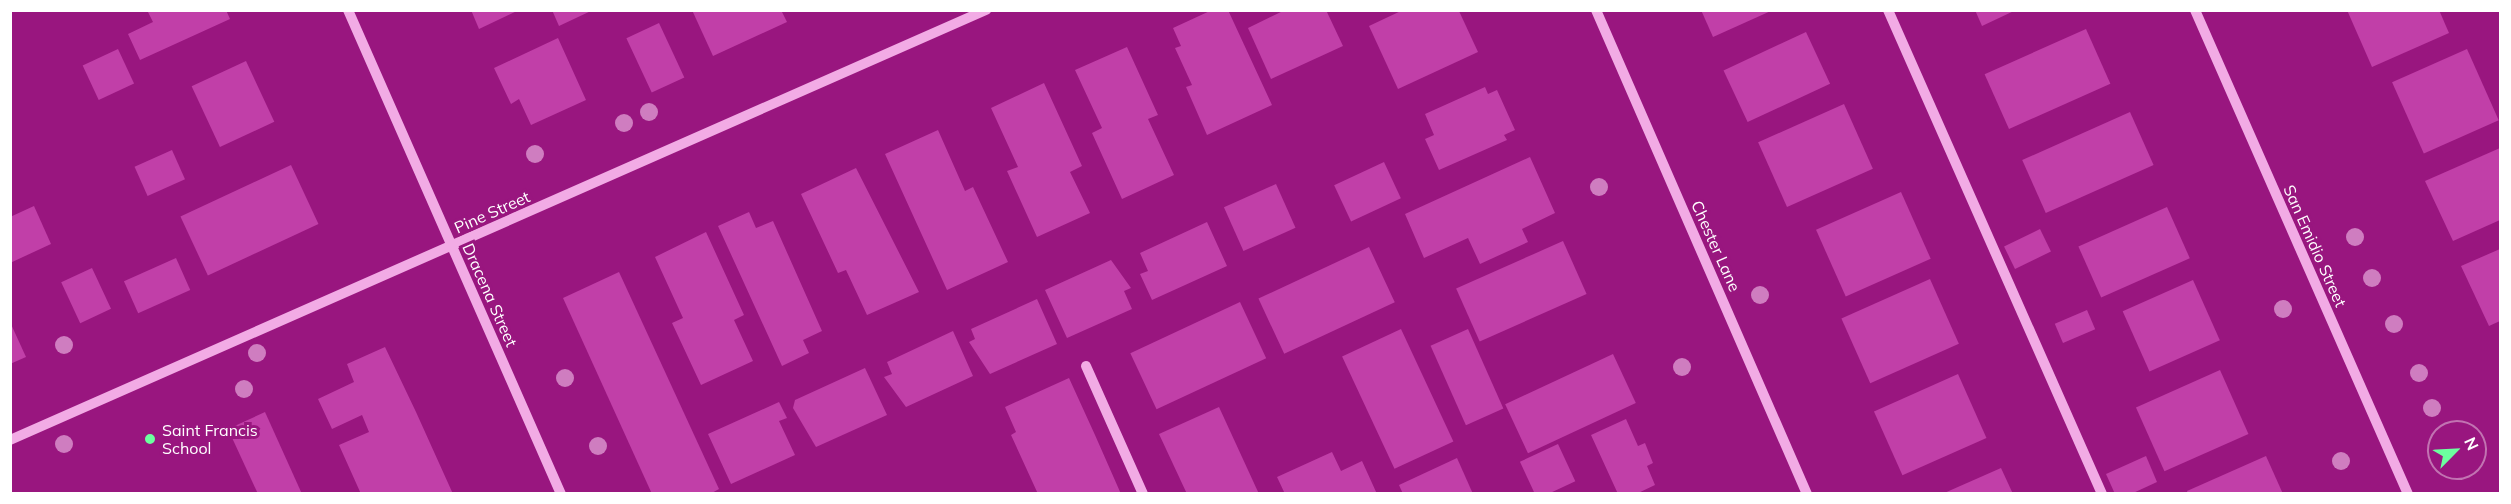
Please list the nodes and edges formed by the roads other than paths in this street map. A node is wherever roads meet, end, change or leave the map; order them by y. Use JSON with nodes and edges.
{"nodes":[{"id":1,"x":348,"y":10,"type":"edge"},
{"id":2,"x":986,"y":10,"type":"edge"},
{"id":3,"x":1596,"y":10,"type":"edge"},
{"id":4,"x":1888,"y":10,"type":"edge"},
{"id":5,"x":2195,"y":10,"type":"edge"},
{"id":6,"x":971,"y":13,"type":"edge"},
{"id":7,"x":452,"y":246,"type":"junction"},
{"id":8,"x":1086,"y":366,"type":"dead end"},
{"id":9,"x":10,"y":440,"type":"edge"},
{"id":10,"x":561,"y":494,"type":"edge"},
{"id":11,"x":1143,"y":494,"type":"edge"},
{"id":12,"x":1807,"y":494,"type":"edge"},
{"id":13,"x":2102,"y":494,"type":"edge"},
{"id":14,"x":2408,"y":494,"type":"edge"}],
"edges":[{"from":1,"to":7,"type":"street","name":"Dracena Street"},
{"from":2,"to":6,"type":"street","name":"Pine Street"},
{"from":3,"to":12,"type":"street","name":"Chester Lane"},
{"from":4,"to":13,"type":"street"},
{"from":5,"to":14,"type":"street","name":"San Emidio Street"},
{"from":6,"to":7,"type":"street","name":"Pine Street"},
{"from":7,"to":9,"type":"street","name":"Pine Street"},
{"from":7,"to":10,"type":"street","name":"Dracena Street"},
{"from":8,"to":11,"type":"street"}]}
